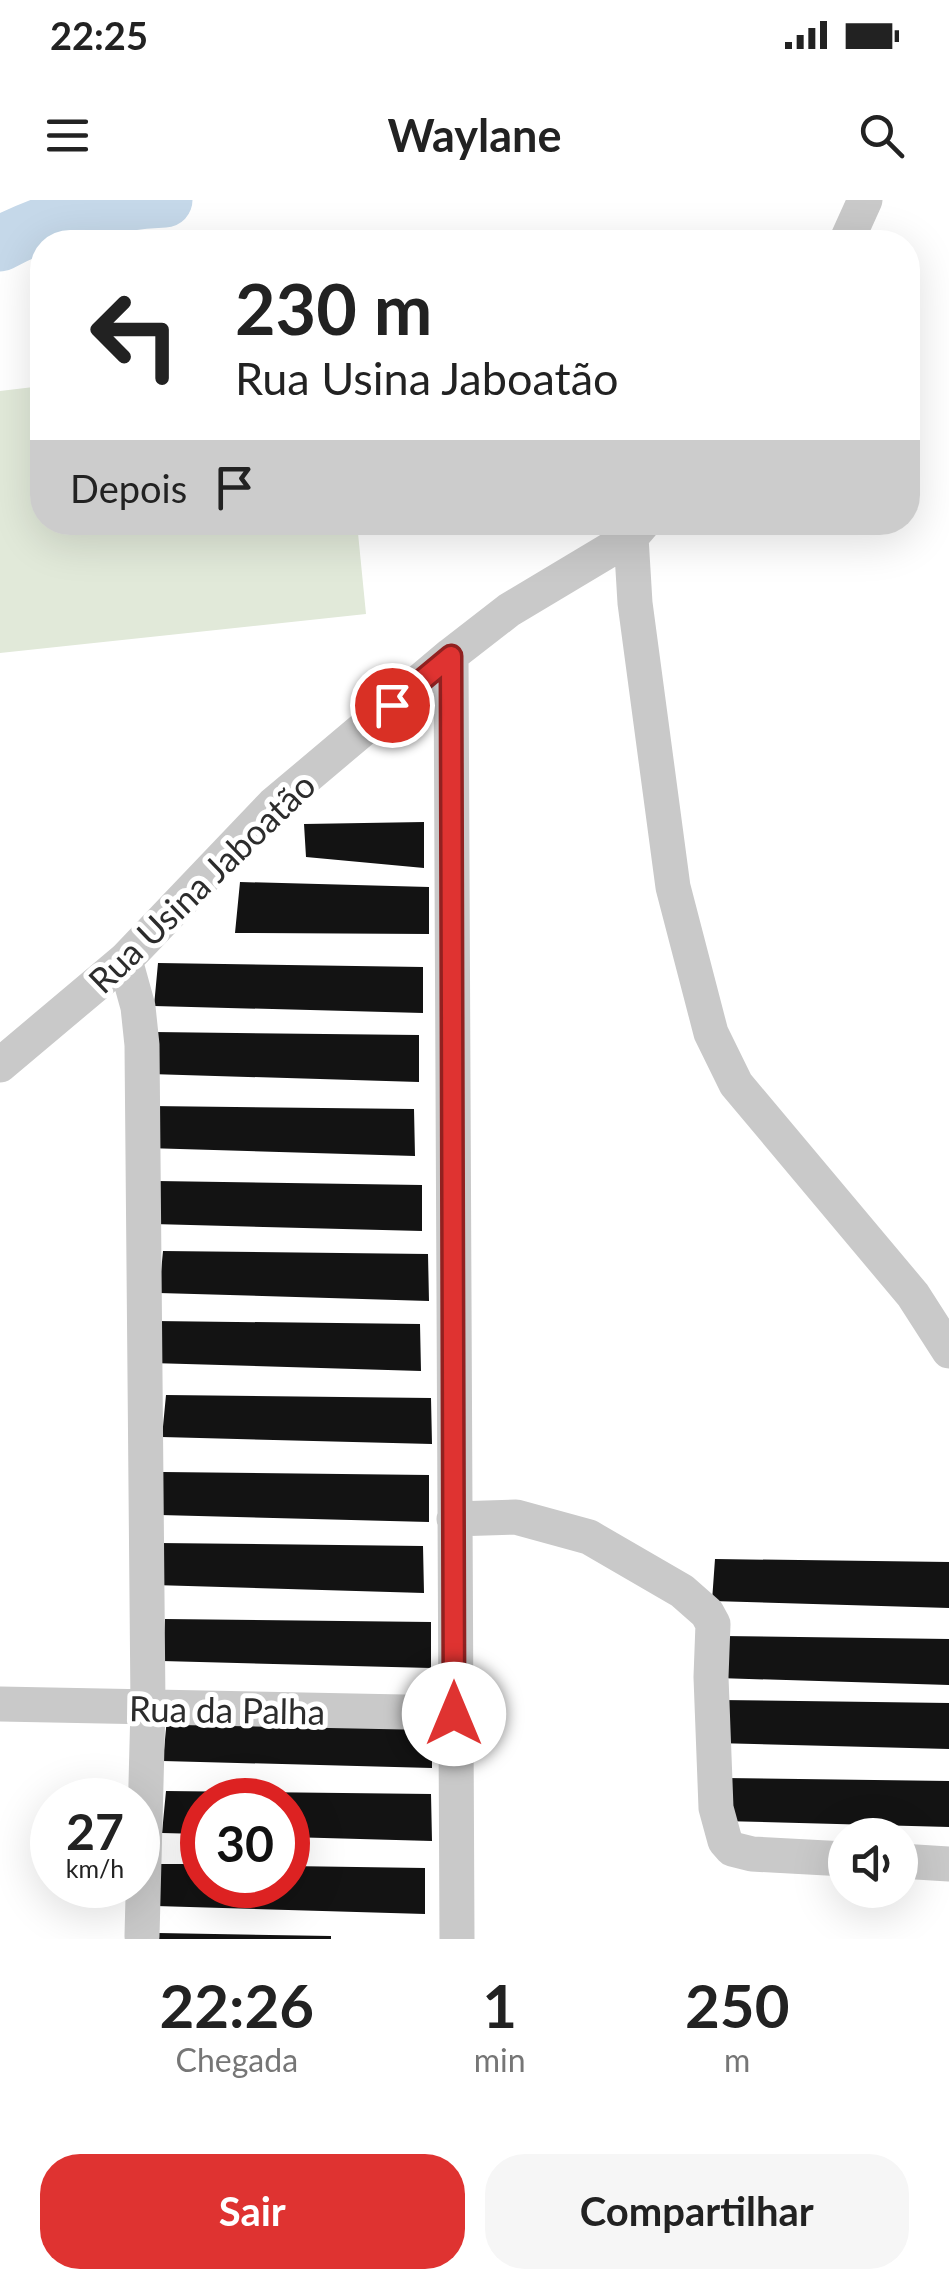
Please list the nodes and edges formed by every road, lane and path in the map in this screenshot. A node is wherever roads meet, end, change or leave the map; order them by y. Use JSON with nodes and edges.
{"nodes":[{"id":1,"x":865,"y":200,"type":"edge"},
{"id":2,"x":851,"y":230,"type":"edge"},
{"id":3,"x":629,"y":535,"type":"edge"},
{"id":4,"x":637,"y":535,"type":"edge"},
{"id":5,"x":451,"y":656,"type":"junction"},
{"id":6,"x":125,"y":960,"type":"junction"},
{"id":7,"x":0,"y":1065,"type":"edge"},
{"id":8,"x":949,"y":1351,"type":"edge"},
{"id":9,"x":454,"y":1519,"type":"junction"},
{"id":10,"x":0,"y":1704,"type":"edge"},
{"id":11,"x":148,"y":1707,"type":"junction"},
{"id":12,"x":454,"y":1714,"type":"junction"},
{"id":13,"x":828,"y":1857,"type":"edge"},
{"id":14,"x":918,"y":1862,"type":"edge"},
{"id":15,"x":949,"y":1864,"type":"edge"},
{"id":16,"x":142,"y":1936,"type":"dead end"},
{"id":17,"x":457,"y":1939,"type":"edge"}],
"edges":[{"from":1,"to":2,"type":"street"},
{"from":3,"to":5,"type":"street","name":"Rua Usina Jaboatão"},
{"from":4,"to":8,"type":"street"},
{"from":5,"to":6,"type":"street","name":"Rua Usina Jaboatão"},
{"from":5,"to":9,"type":"street"},
{"from":6,"to":7,"type":"street","name":"Rua Usina Jaboatão"},
{"from":6,"to":11,"type":"street"},
{"from":9,"to":12,"type":"street"},
{"from":9,"to":13,"type":"street"},
{"from":10,"to":11,"type":"street","name":"Rua da Palha"},
{"from":11,"to":12,"type":"street","name":"Rua da Palha"},
{"from":11,"to":16,"type":"street"},
{"from":12,"to":17,"type":"street"},
{"from":14,"to":15,"type":"street"}]}
